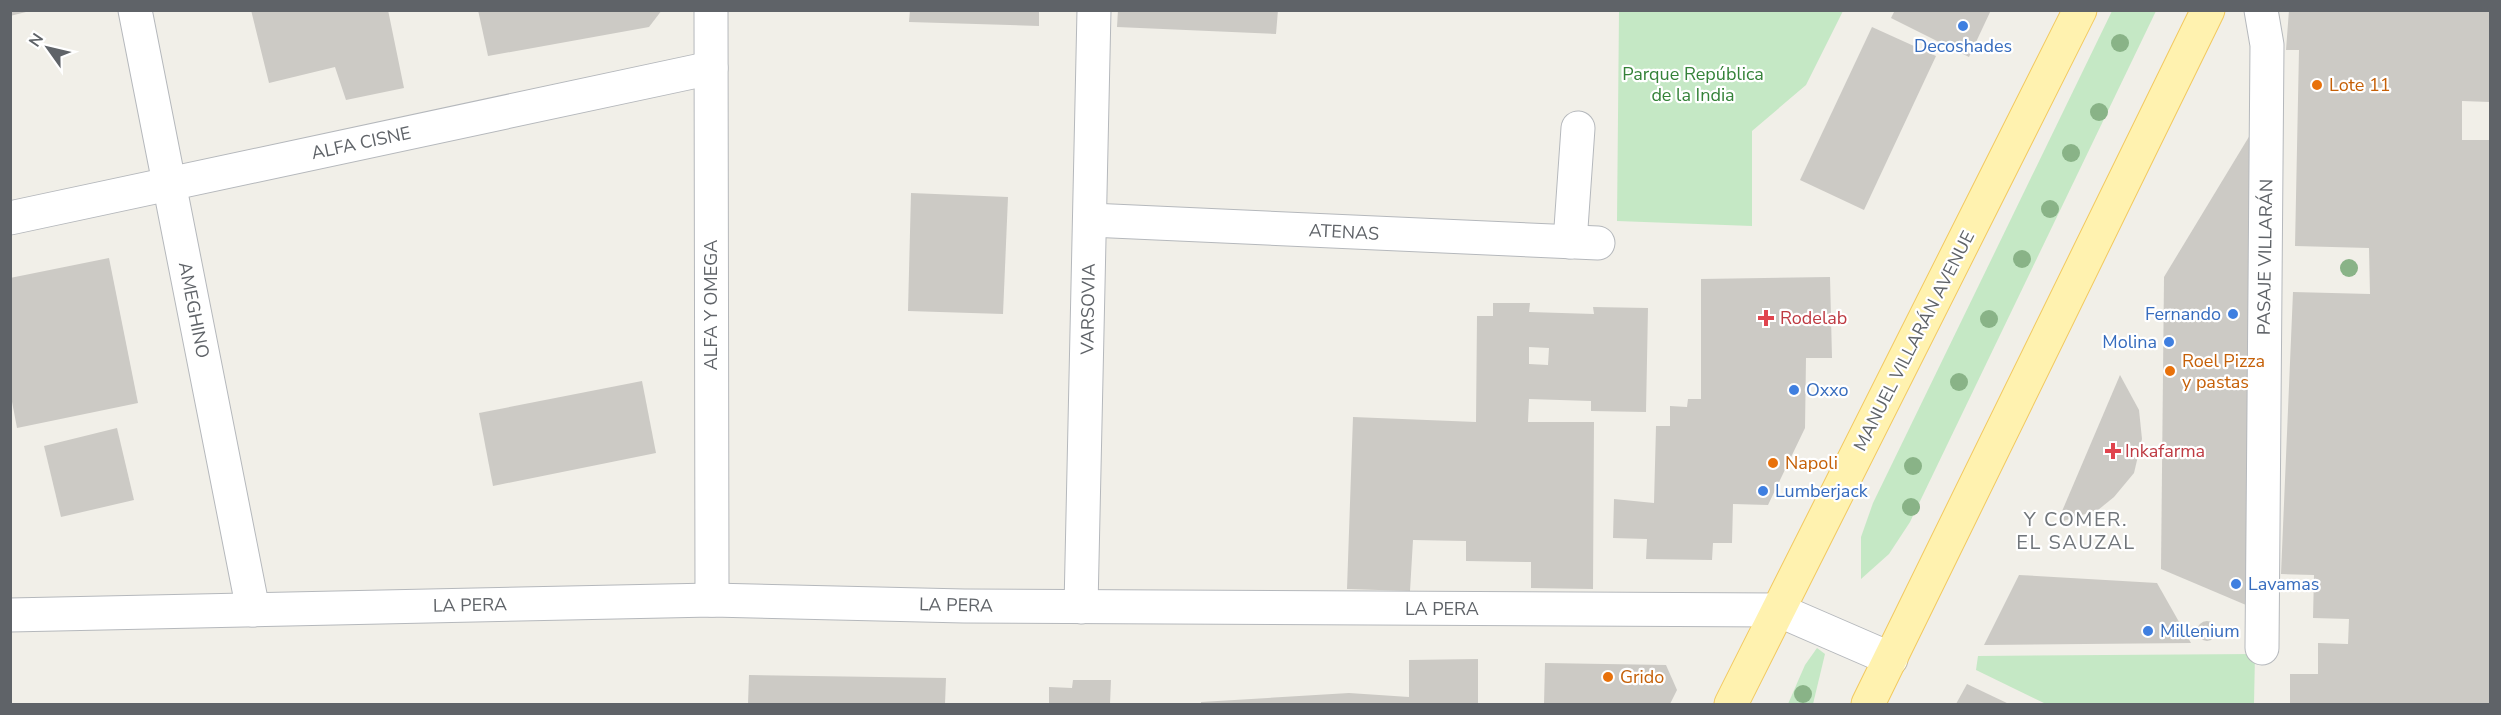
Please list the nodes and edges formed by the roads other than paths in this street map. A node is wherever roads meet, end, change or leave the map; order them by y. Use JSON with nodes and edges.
{"nodes":[{"id":1,"x":135,"y":10,"type":"edge"},
{"id":2,"x":711,"y":10,"type":"edge"},
{"id":3,"x":1094,"y":10,"type":"edge"},
{"id":4,"x":2080,"y":10,"type":"edge"},
{"id":5,"x":2208,"y":10,"type":"edge"},
{"id":6,"x":2261,"y":10,"type":"edge"},
{"id":7,"x":711,"y":68,"type":"junction"},
{"id":8,"x":1578,"y":128,"type":"dead end"},
{"id":9,"x":169,"y":184,"type":"junction"},
{"id":10,"x":10,"y":218,"type":"edge"},
{"id":11,"x":1090,"y":220,"type":"junction"},
{"id":12,"x":712,"y":600,"type":"junction"},
{"id":13,"x":1081,"y":607,"type":"junction"},
{"id":14,"x":1778,"y":609,"type":"junction"},
{"id":15,"x":253,"y":610,"type":"junction"},
{"id":16,"x":10,"y":615,"type":"edge"},
{"id":17,"x":2262,"y":648,"type":"dead end"},
{"id":18,"x":1891,"y":658,"type":"junction"},
{"id":19,"x":1731,"y":705,"type":"edge"},
{"id":20,"x":1868,"y":705,"type":"edge"}],
"edges":[{"from":1,"to":9,"type":"street","name":"AMEGHINO"},
{"from":2,"to":7,"type":"street","name":"ALFA Y OMEGA"},
{"from":3,"to":11,"type":"street","name":"VARSOVIA"},
{"from":4,"to":14,"type":"main road","name":"MANUEL VILLARÁN AVENUE"},
{"from":5,"to":18,"type":"main road"},
{"from":6,"to":17,"type":"street","name":"PASAJE VILLARÁN"},
{"from":7,"to":9,"type":"street","name":"ALFA CISNE"},
{"from":7,"to":12,"type":"street","name":"ALFA Y OMEGA"},
{"from":8,"to":11,"type":"street","name":"ATENAS"},
{"from":9,"to":10,"type":"street","name":"ALFA CISNE"},
{"from":9,"to":15,"type":"street","name":"AMEGHINO"},
{"from":11,"to":13,"type":"street","name":"VARSOVIA"},
{"from":12,"to":13,"type":"street","name":"LA PERA"},
{"from":12,"to":15,"type":"street","name":"LA PERA"},
{"from":13,"to":14,"type":"street","name":"LA PERA"},
{"from":14,"to":18,"type":"street","name":"LA PERA"},
{"from":14,"to":19,"type":"main road","name":"MANUEL VILLARÁN AVENUE"},
{"from":15,"to":16,"type":"street","name":"LA PERA"},
{"from":18,"to":20,"type":"main road"}]}
